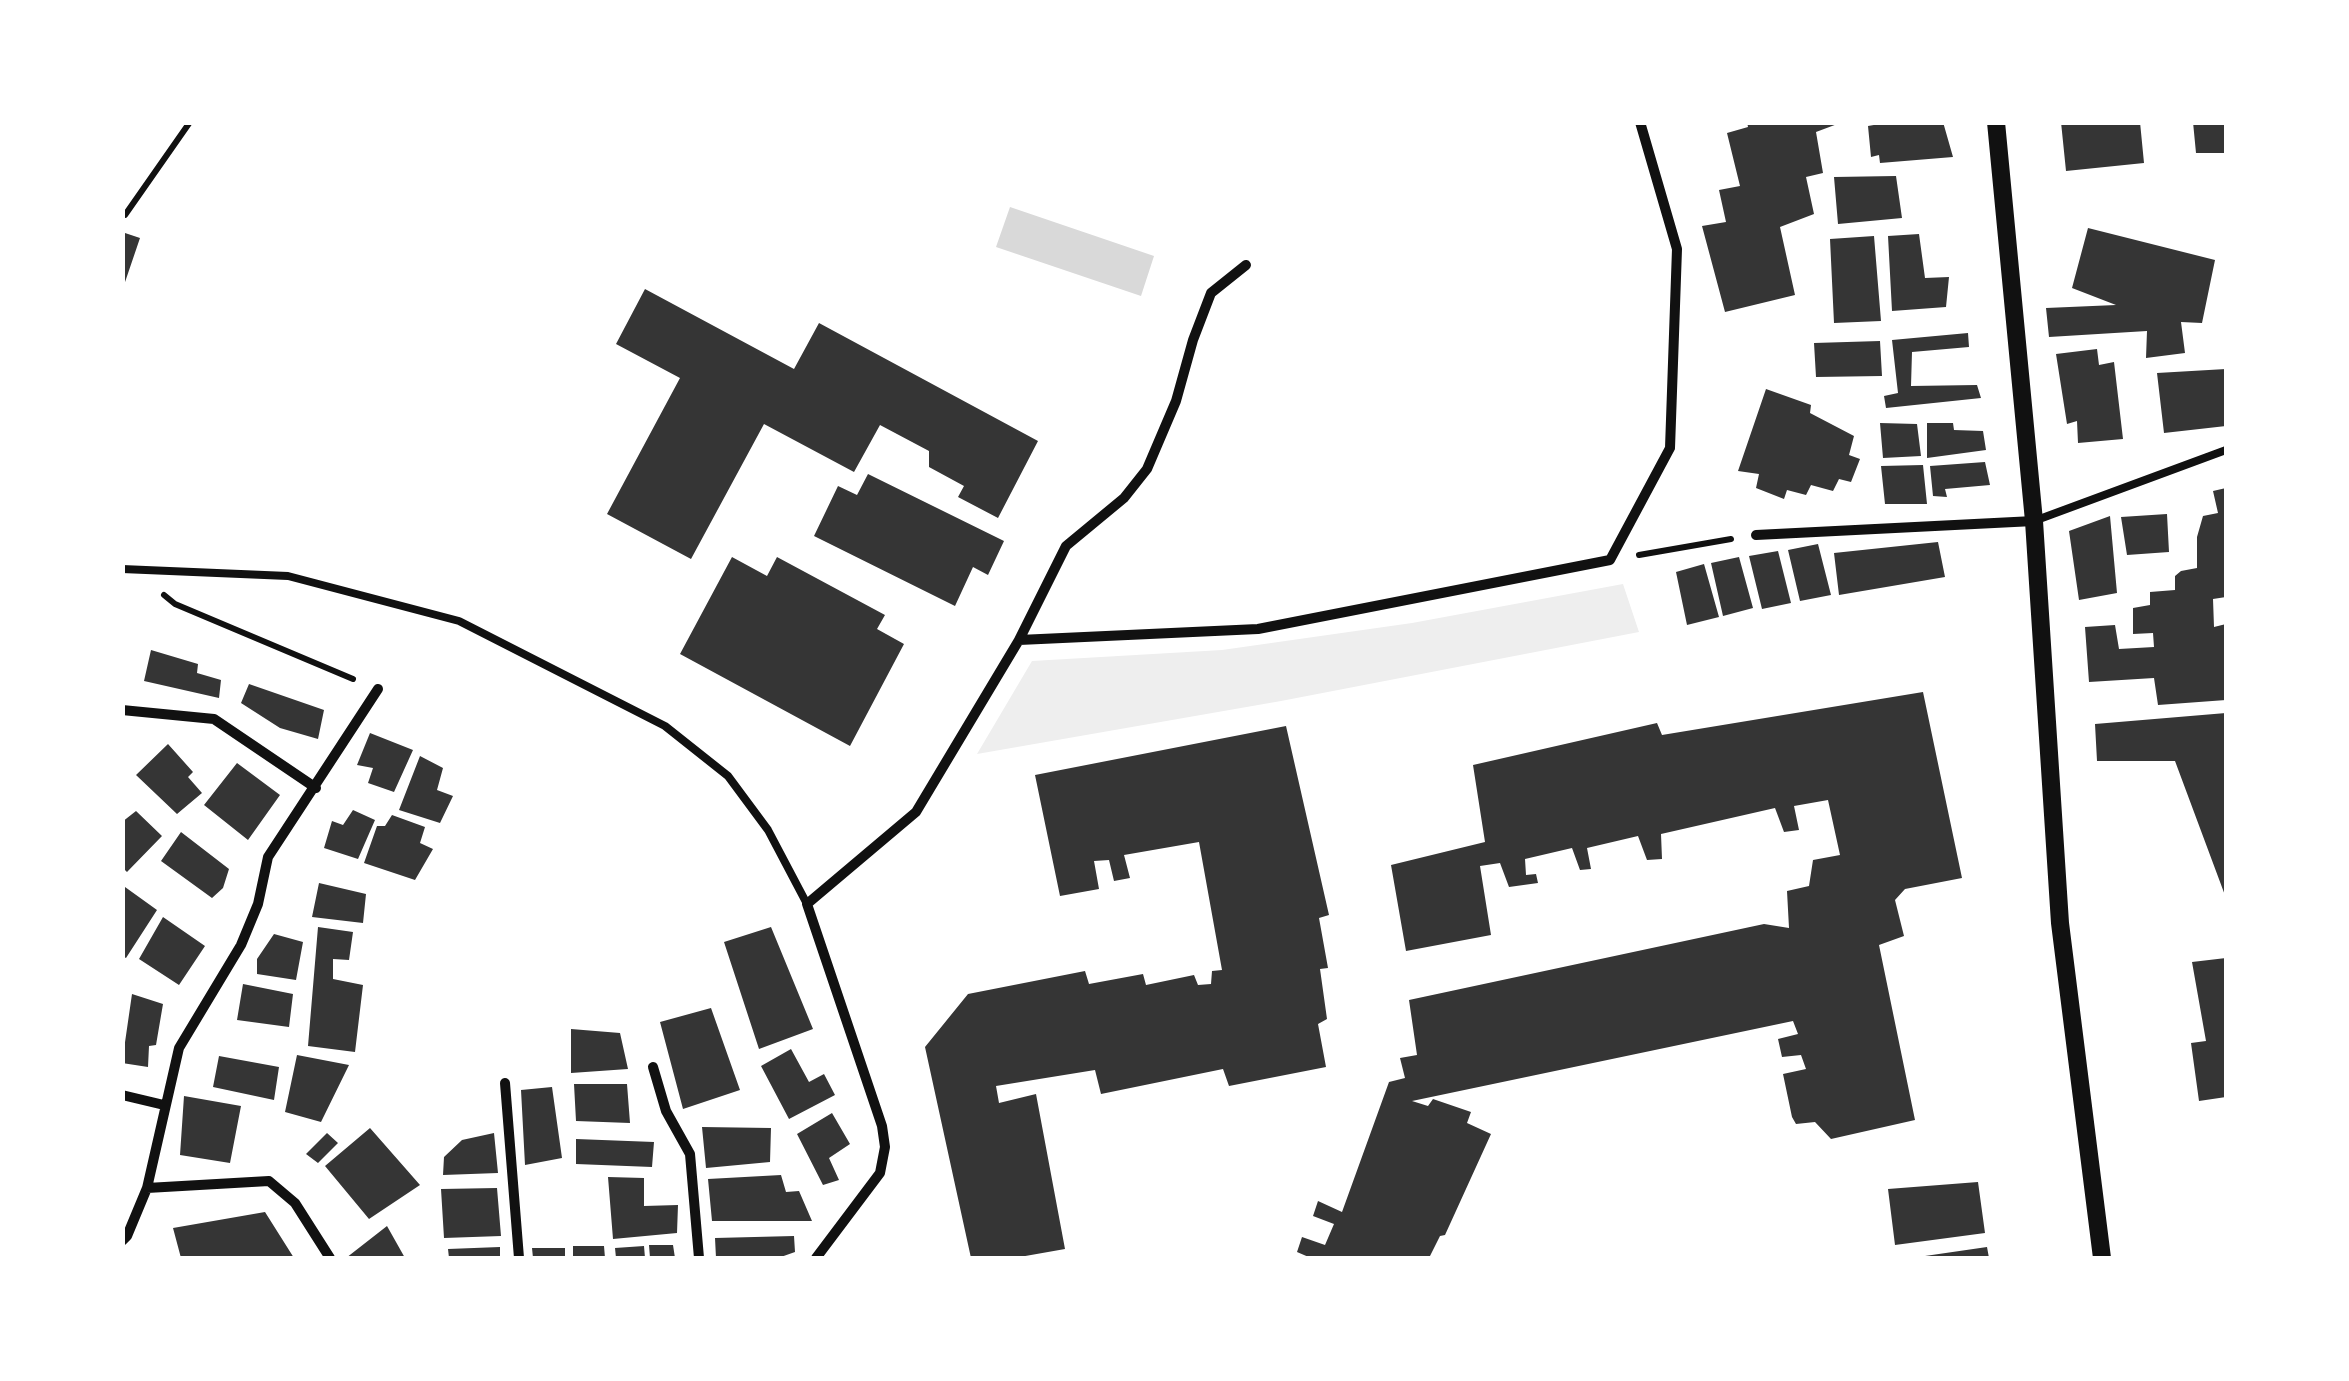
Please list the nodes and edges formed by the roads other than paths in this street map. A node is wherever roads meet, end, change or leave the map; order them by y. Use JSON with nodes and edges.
{"nodes":[{"id":1,"x":1640,"y":122,"type":"edge"},
{"id":2,"x":1996,"y":122,"type":"edge"},
{"id":3,"x":1246,"y":265,"type":"dead end"},
{"id":4,"x":2226,"y":450,"type":"edge"},
{"id":5,"x":2034,"y":521,"type":"junction"},
{"id":6,"x":1756,"y":535,"type":"road end"},
{"id":7,"x":128,"y":569,"type":"edge"},
{"id":8,"x":1019,"y":640,"type":"junction"},
{"id":9,"x":378,"y":689,"type":"road end"},
{"id":10,"x":122,"y":710,"type":"edge"},
{"id":11,"x":316,"y":788,"type":"junction"},
{"id":12,"x":807,"y":904,"type":"junction"},
{"id":13,"x":652,"y":1068,"type":"dead end"},
{"id":14,"x":505,"y":1083,"type":"dead end"},
{"id":15,"x":122,"y":1095,"type":"edge"},
{"id":16,"x":164,"y":1105,"type":"junction"},
{"id":17,"x":148,"y":1188,"type":"junction"},
{"id":18,"x":122,"y":1241,"type":"edge"},
{"id":19,"x":330,"y":1258,"type":"edge"},
{"id":20,"x":519,"y":1258,"type":"edge"},
{"id":21,"x":699,"y":1258,"type":"edge"},
{"id":22,"x":816,"y":1258,"type":"edge"},
{"id":23,"x":2102,"y":1258,"type":"edge"}],
"edges":[{"from":1,"to":8,"type":"street"},
{"from":2,"to":5,"type":"street"},
{"from":3,"to":8,"type":"street"},
{"from":4,"to":5,"type":"lane"},
{"from":5,"to":6,"type":"street"},
{"from":5,"to":23,"type":"street"},
{"from":7,"to":12,"type":"lane"},
{"from":8,"to":12,"type":"street"},
{"from":9,"to":11,"type":"street"},
{"from":10,"to":11,"type":"street"},
{"from":11,"to":16,"type":"street"},
{"from":12,"to":22,"type":"street"},
{"from":13,"to":21,"type":"street"},
{"from":14,"to":20,"type":"street"},
{"from":15,"to":16,"type":"street"},
{"from":16,"to":17,"type":"street"},
{"from":17,"to":18,"type":"street"},
{"from":17,"to":19,"type":"street"}]}
